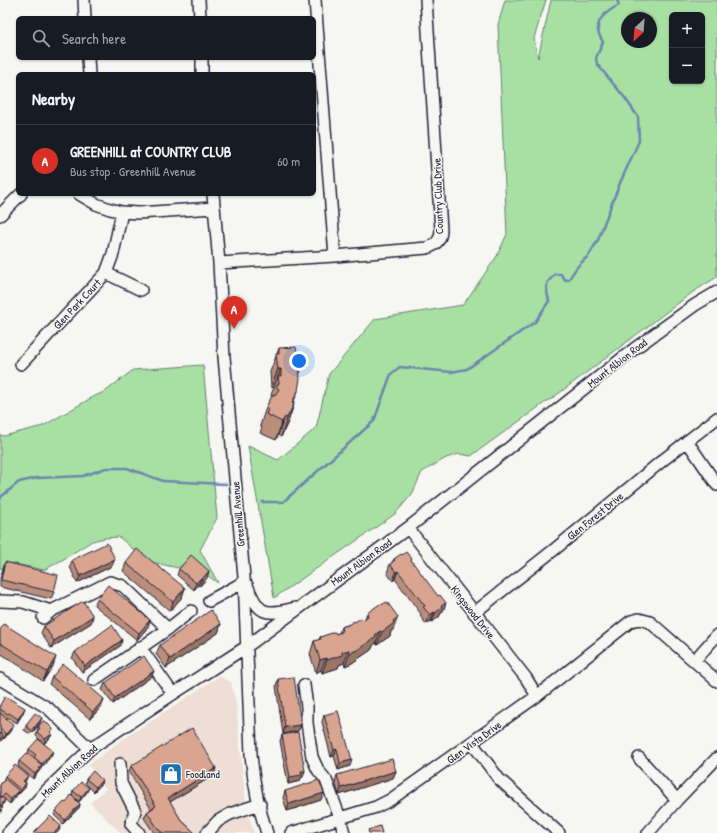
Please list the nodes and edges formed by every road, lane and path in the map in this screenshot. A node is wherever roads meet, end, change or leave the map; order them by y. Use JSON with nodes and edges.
{"nodes":[{"id":1,"x":84,"y":0,"type":"edge"},
{"id":2,"x":199,"y":0,"type":"edge"},
{"id":3,"x":315,"y":0,"type":"edge"},
{"id":4,"x":426,"y":0,"type":"edge"},
{"id":5,"x":85,"y":16,"type":"edge"},
{"id":6,"x":200,"y":16,"type":"edge"},
{"id":7,"x":88,"y":60,"type":"edge"},
{"id":8,"x":202,"y":60,"type":"edge"},
{"id":9,"x":89,"y":72,"type":"edge"},
{"id":10,"x":202,"y":72,"type":"edge"},
{"id":11,"x":19,"y":196,"type":"edge"},
{"id":12,"x":82,"y":196,"type":"edge"},
{"id":13,"x":213,"y":196,"type":"edge"},
{"id":14,"x":214,"y":208,"type":"junction"},
{"id":15,"x":122,"y":212,"type":"junction"},
{"id":16,"x":0,"y":214,"type":"edge"},
{"id":17,"x":335,"y":256,"type":"junction"},
{"id":18,"x":219,"y":263,"type":"junction"},
{"id":19,"x":106,"y":273,"type":"junction"},
{"id":20,"x":141,"y":290,"type":"dead end"},
{"id":21,"x":717,"y":292,"type":"edge"},
{"id":22,"x":21,"y":364,"type":"dead end"},
{"id":23,"x":717,"y":418,"type":"edge"},
{"id":24,"x":687,"y":441,"type":"junction"},
{"id":25,"x":717,"y":485,"type":"edge"},
{"id":26,"x":408,"y":528,"type":"junction"},
{"id":27,"x":244,"y":579,"type":"junction"},
{"id":28,"x":0,"y":601,"type":"edge"},
{"id":29,"x":209,"y":601,"type":"dead end"},
{"id":30,"x":302,"y":606,"type":"junction"},
{"id":31,"x":191,"y":610,"type":"dead end"},
{"id":32,"x":474,"y":614,"type":"junction"},
{"id":33,"x":168,"y":629,"type":"junction"},
{"id":34,"x":717,"y":635,"type":"edge"},
{"id":35,"x":140,"y":647,"type":"junction"},
{"id":36,"x":246,"y":647,"type":"junction"},
{"id":37,"x":694,"y":661,"type":"junction"},
{"id":38,"x":0,"y":679,"type":"edge"},
{"id":39,"x":94,"y":680,"type":"dead end"},
{"id":40,"x":717,"y":681,"type":"edge"},
{"id":41,"x":304,"y":684,"type":"dead end"},
{"id":42,"x":173,"y":694,"type":"junction"},
{"id":43,"x":537,"y":696,"type":"junction"},
{"id":44,"x":472,"y":743,"type":"junction"},
{"id":45,"x":90,"y":750,"type":"junction"},
{"id":46,"x":639,"y":758,"type":"dead end"},
{"id":47,"x":717,"y":758,"type":"edge"},
{"id":48,"x":120,"y":764,"type":"dead end"},
{"id":49,"x":677,"y":800,"type":"junction"},
{"id":50,"x":260,"y":804,"type":"junction"},
{"id":51,"x":340,"y":818,"type":"junction"},
{"id":52,"x":8,"y":833,"type":"edge"},
{"id":53,"x":139,"y":833,"type":"edge"},
{"id":54,"x":206,"y":833,"type":"edge"},
{"id":55,"x":267,"y":833,"type":"edge"},
{"id":56,"x":291,"y":833,"type":"edge"},
{"id":57,"x":344,"y":833,"type":"edge"},
{"id":58,"x":559,"y":833,"type":"edge"},
{"id":59,"x":648,"y":833,"type":"edge"}],
"edges":[{"from":1,"to":5,"type":"street"},
{"from":2,"to":6,"type":"street"},
{"from":3,"to":17,"type":"street"},
{"from":4,"to":17,"type":"street","name":"Country Club Drive"},
{"from":7,"to":9,"type":"street"},
{"from":8,"to":10,"type":"street"},
{"from":11,"to":16,"type":"street"},
{"from":12,"to":15,"type":"street"},
{"from":13,"to":14,"type":"street","name":"Greenhill Avenue"},
{"from":14,"to":15,"type":"street"},
{"from":14,"to":18,"type":"street","name":"Greenhill Avenue"},
{"from":15,"to":19,"type":"street","name":"Glen Park Court"},
{"from":17,"to":18,"type":"street","name":"Country Club Drive"},
{"from":18,"to":27,"type":"street","name":"Greenhill Avenue"},
{"from":19,"to":20,"type":"street"},
{"from":19,"to":22,"type":"street","name":"Glen Park Court"},
{"from":21,"to":26,"type":"street","name":"Mount Albion Road"},
{"from":23,"to":24,"type":"street","name":"Glen Forest Drive"},
{"from":24,"to":25,"type":"street"},
{"from":24,"to":32,"type":"street","name":"Glen Forest Drive"},
{"from":26,"to":30,"type":"street","name":"Mount Albion Road"},
{"from":26,"to":32,"type":"street","name":"Kingswood Drive"},
{"from":27,"to":29,"type":"street"},
{"from":27,"to":30,"type":"street"},
{"from":27,"to":36,"type":"street","name":"Greenhill Avenue"},
{"from":28,"to":33,"type":"street"},
{"from":30,"to":36,"type":"street","name":"Mount Albion Road"},
{"from":31,"to":33,"type":"street"},
{"from":32,"to":43,"type":"street","name":"Kingswood Drive"},
{"from":33,"to":35,"type":"street"},
{"from":34,"to":37,"type":"street"},
{"from":35,"to":39,"type":"street"},
{"from":35,"to":42,"type":"street"},
{"from":36,"to":42,"type":"street","name":"Mount Albion Road"},
{"from":36,"to":50,"type":"street","name":"Greenhill Avenue"},
{"from":37,"to":40,"type":"street"},
{"from":37,"to":43,"type":"street","name":"Glen Vista Drive"},
{"from":38,"to":45,"type":"street"},
{"from":41,"to":51,"type":"street"},
{"from":42,"to":45,"type":"street","name":"Mount Albion Road"},
{"from":43,"to":44,"type":"street","name":"Glen Vista Drive"},
{"from":44,"to":51,"type":"street","name":"Glen Vista Drive"},
{"from":44,"to":58,"type":"street"},
{"from":45,"to":52,"type":"street","name":"Mount Albion Road"},
{"from":46,"to":49,"type":"street"},
{"from":47,"to":49,"type":"street"},
{"from":48,"to":53,"type":"street"},
{"from":49,"to":59,"type":"street"},
{"from":50,"to":54,"type":"street"},
{"from":50,"to":55,"type":"street","name":"Greenhill Avenue"},
{"from":51,"to":56,"type":"street","name":"Glen Vista Drive"},
{"from":51,"to":57,"type":"street"}]}
